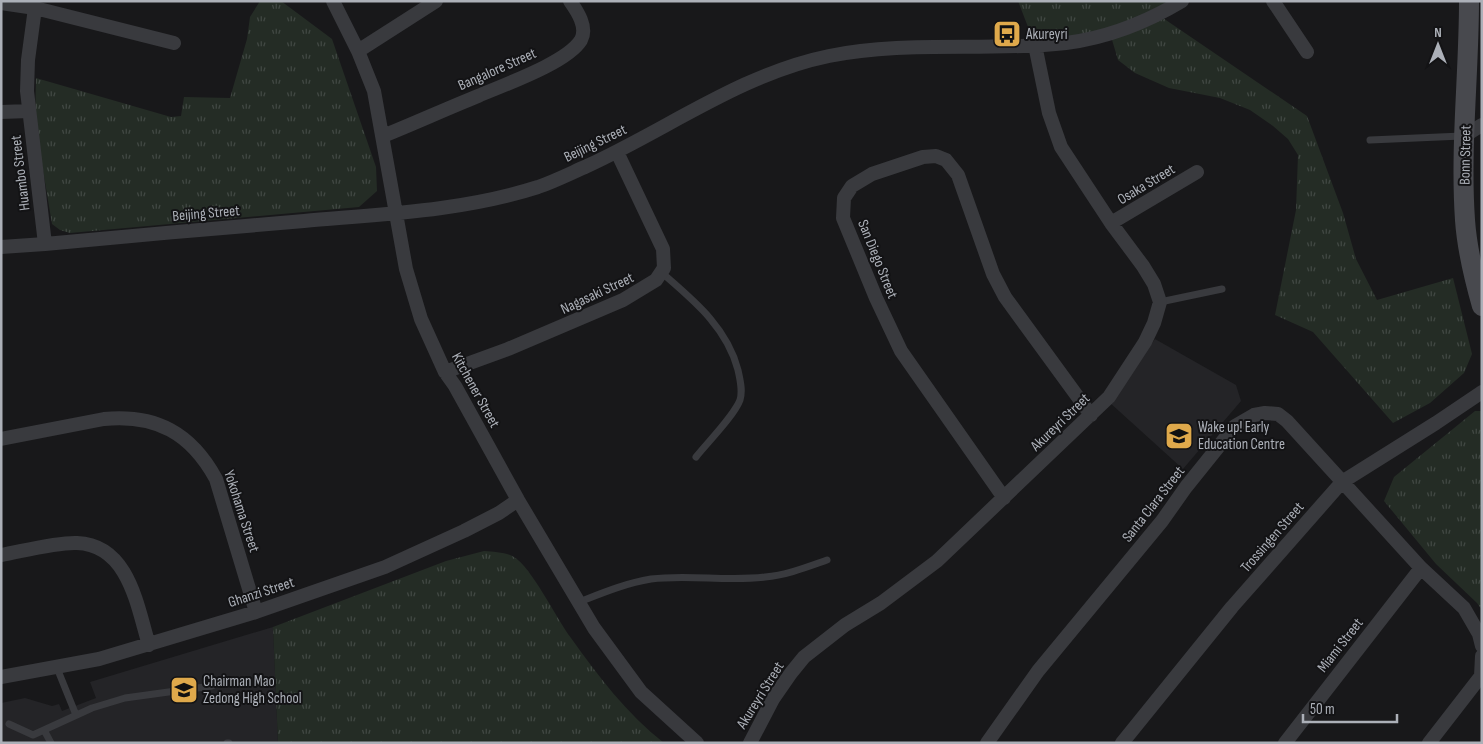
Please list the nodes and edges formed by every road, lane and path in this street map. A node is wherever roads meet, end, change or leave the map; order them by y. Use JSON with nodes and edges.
{"nodes":[{"id":1,"x":334,"y":1,"type":"edge"},
{"id":2,"x":436,"y":1,"type":"edge"},
{"id":3,"x":570,"y":1,"type":"edge"},
{"id":4,"x":1182,"y":1,"type":"edge"},
{"id":5,"x":1273,"y":1,"type":"edge"},
{"id":6,"x":1469,"y":1,"type":"edge"},
{"id":7,"x":1,"y":2,"type":"edge"},
{"id":8,"x":35,"y":8,"type":"junction"},
{"id":9,"x":174,"y":44,"type":"dead end"},
{"id":10,"x":1035,"y":45,"type":"junction"},
{"id":11,"x":358,"y":51,"type":"junction"},
{"id":12,"x":1307,"y":52,"type":"dead end"},
{"id":13,"x":29,"y":111,"type":"junction"},
{"id":14,"x":1,"y":112,"type":"edge"},
{"id":15,"x":1482,"y":125,"type":"edge"},
{"id":16,"x":383,"y":136,"type":"junction"},
{"id":17,"x":1464,"y":136,"type":"junction"},
{"id":18,"x":1370,"y":140,"type":"dead end"},
{"id":19,"x":617,"y":152,"type":"junction"},
{"id":20,"x":1197,"y":172,"type":"dead end"},
{"id":21,"x":395,"y":212,"type":"junction"},
{"id":22,"x":1111,"y":223,"type":"junction"},
{"id":23,"x":45,"y":244,"type":"junction"},
{"id":24,"x":1,"y":247,"type":"edge"},
{"id":25,"x":662,"y":272,"type":"junction"},
{"id":26,"x":1222,"y":289,"type":"dead end"},
{"id":27,"x":1160,"y":302,"type":"junction"},
{"id":28,"x":1482,"y":306,"type":"edge"},
{"id":29,"x":445,"y":372,"type":"junction"},
{"id":30,"x":1482,"y":392,"type":"edge"},
{"id":31,"x":1091,"y":415,"type":"junction"},
{"id":32,"x":1,"y":439,"type":"edge"},
{"id":33,"x":696,"y":457,"type":"dead end"},
{"id":34,"x":1342,"y":482,"type":"junction"},
{"id":35,"x":1004,"y":498,"type":"junction"},
{"id":36,"x":518,"y":500,"type":"junction"},
{"id":37,"x":1,"y":555,"type":"edge"},
{"id":38,"x":827,"y":560,"type":"dead end"},
{"id":39,"x":1421,"y":568,"type":"junction"},
{"id":40,"x":578,"y":602,"type":"junction"},
{"id":41,"x":256,"y":612,"type":"junction"},
{"id":42,"x":148,"y":645,"type":"junction"},
{"id":43,"x":1482,"y":646,"type":"edge"},
{"id":44,"x":1482,"y":656,"type":"edge"},
{"id":45,"x":57,"y":668,"type":"junction"},
{"id":46,"x":1,"y":677,"type":"edge"},
{"id":47,"x":1481,"y":679,"type":"edge"},
{"id":48,"x":212,"y":686,"type":"dead end"},
{"id":49,"x":76,"y":715,"type":"junction"},
{"id":50,"x":8,"y":724,"type":"dead end"},
{"id":51,"x":44,"y":730,"type":"junction"},
{"id":52,"x":51,"y":743,"type":"edge"},
{"id":53,"x":697,"y":743,"type":"edge"},
{"id":54,"x":750,"y":743,"type":"edge"},
{"id":55,"x":987,"y":743,"type":"edge"},
{"id":56,"x":1122,"y":743,"type":"edge"},
{"id":57,"x":1285,"y":743,"type":"edge"},
{"id":58,"x":1429,"y":743,"type":"edge"}],
"edges":[{"from":1,"to":11,"type":"street","name":"Kitchener Street"},
{"from":2,"to":11,"type":"street"},
{"from":3,"to":16,"type":"street","name":"Bangalore Street"},
{"from":4,"to":10,"type":"street","name":"Beijing Street"},
{"from":5,"to":12,"type":"street"},
{"from":6,"to":17,"type":"street","name":"Bonn Street"},
{"from":7,"to":8,"type":"street"},
{"from":8,"to":9,"type":"street"},
{"from":8,"to":13,"type":"street","name":"Huambo Street"},
{"from":10,"to":19,"type":"street","name":"Beijing Street"},
{"from":10,"to":22,"type":"street"},
{"from":11,"to":16,"type":"street","name":"Kitchener Street"},
{"from":13,"to":14,"type":"street"},
{"from":13,"to":23,"type":"street","name":"Huambo Street"},
{"from":15,"to":17,"type":"street"},
{"from":16,"to":21,"type":"street","name":"Kitchener Street"},
{"from":17,"to":18,"type":"lane"},
{"from":17,"to":28,"type":"street","name":"Bonn Street"},
{"from":19,"to":21,"type":"street","name":"Beijing Street"},
{"from":19,"to":25,"type":"street"},
{"from":20,"to":22,"type":"street","name":"Osaka Street"},
{"from":21,"to":23,"type":"street","name":"Beijing Street"},
{"from":21,"to":29,"type":"street","name":"Kitchener Street"},
{"from":22,"to":27,"type":"street"},
{"from":23,"to":24,"type":"street","name":"Beijing Street"},
{"from":25,"to":29,"type":"street","name":"Nagasaki Street"},
{"from":25,"to":33,"type":"lane"},
{"from":26,"to":27,"type":"lane"},
{"from":27,"to":31,"type":"street","name":"Akureyri Street"},
{"from":29,"to":36,"type":"street","name":"Kitchener Street"},
{"from":30,"to":34,"type":"street","name":"Trossingen Street"},
{"from":31,"to":35,"type":"street","name":"Akureyri Street"},
{"from":31,"to":35,"type":"street","name":"San Diego Street"},
{"from":32,"to":41,"type":"street","name":"Yokohama Street"},
{"from":34,"to":39,"type":"street","name":"Santa Clara Street"},
{"from":34,"to":55,"type":"street","name":"Santa Clara Street"},
{"from":34,"to":56,"type":"street","name":"Trossingen Street"},
{"from":35,"to":54,"type":"street","name":"Akureyri Street"},
{"from":36,"to":40,"type":"street","name":"Kitchener Street"},
{"from":36,"to":41,"type":"street","name":"Ghanzi Street"},
{"from":37,"to":42,"type":"street"},
{"from":38,"to":40,"type":"lane"},
{"from":39,"to":43,"type":"street","name":"Santa Clara Street"},
{"from":39,"to":57,"type":"street","name":"Miami Street"},
{"from":40,"to":53,"type":"street","name":"Kitchener Street"},
{"from":41,"to":42,"type":"street","name":"Ghanzi Street"},
{"from":42,"to":45,"type":"street","name":"Ghanzi Street"},
{"from":44,"to":47,"type":"street"},
{"from":45,"to":46,"type":"street","name":"Ghanzi Street"},
{"from":45,"to":49,"type":"lane"},
{"from":47,"to":58,"type":"street"},
{"from":48,"to":49,"type":"lane"},
{"from":49,"to":51,"type":"lane"},
{"from":50,"to":51,"type":"lane"},
{"from":51,"to":52,"type":"lane"}]}
